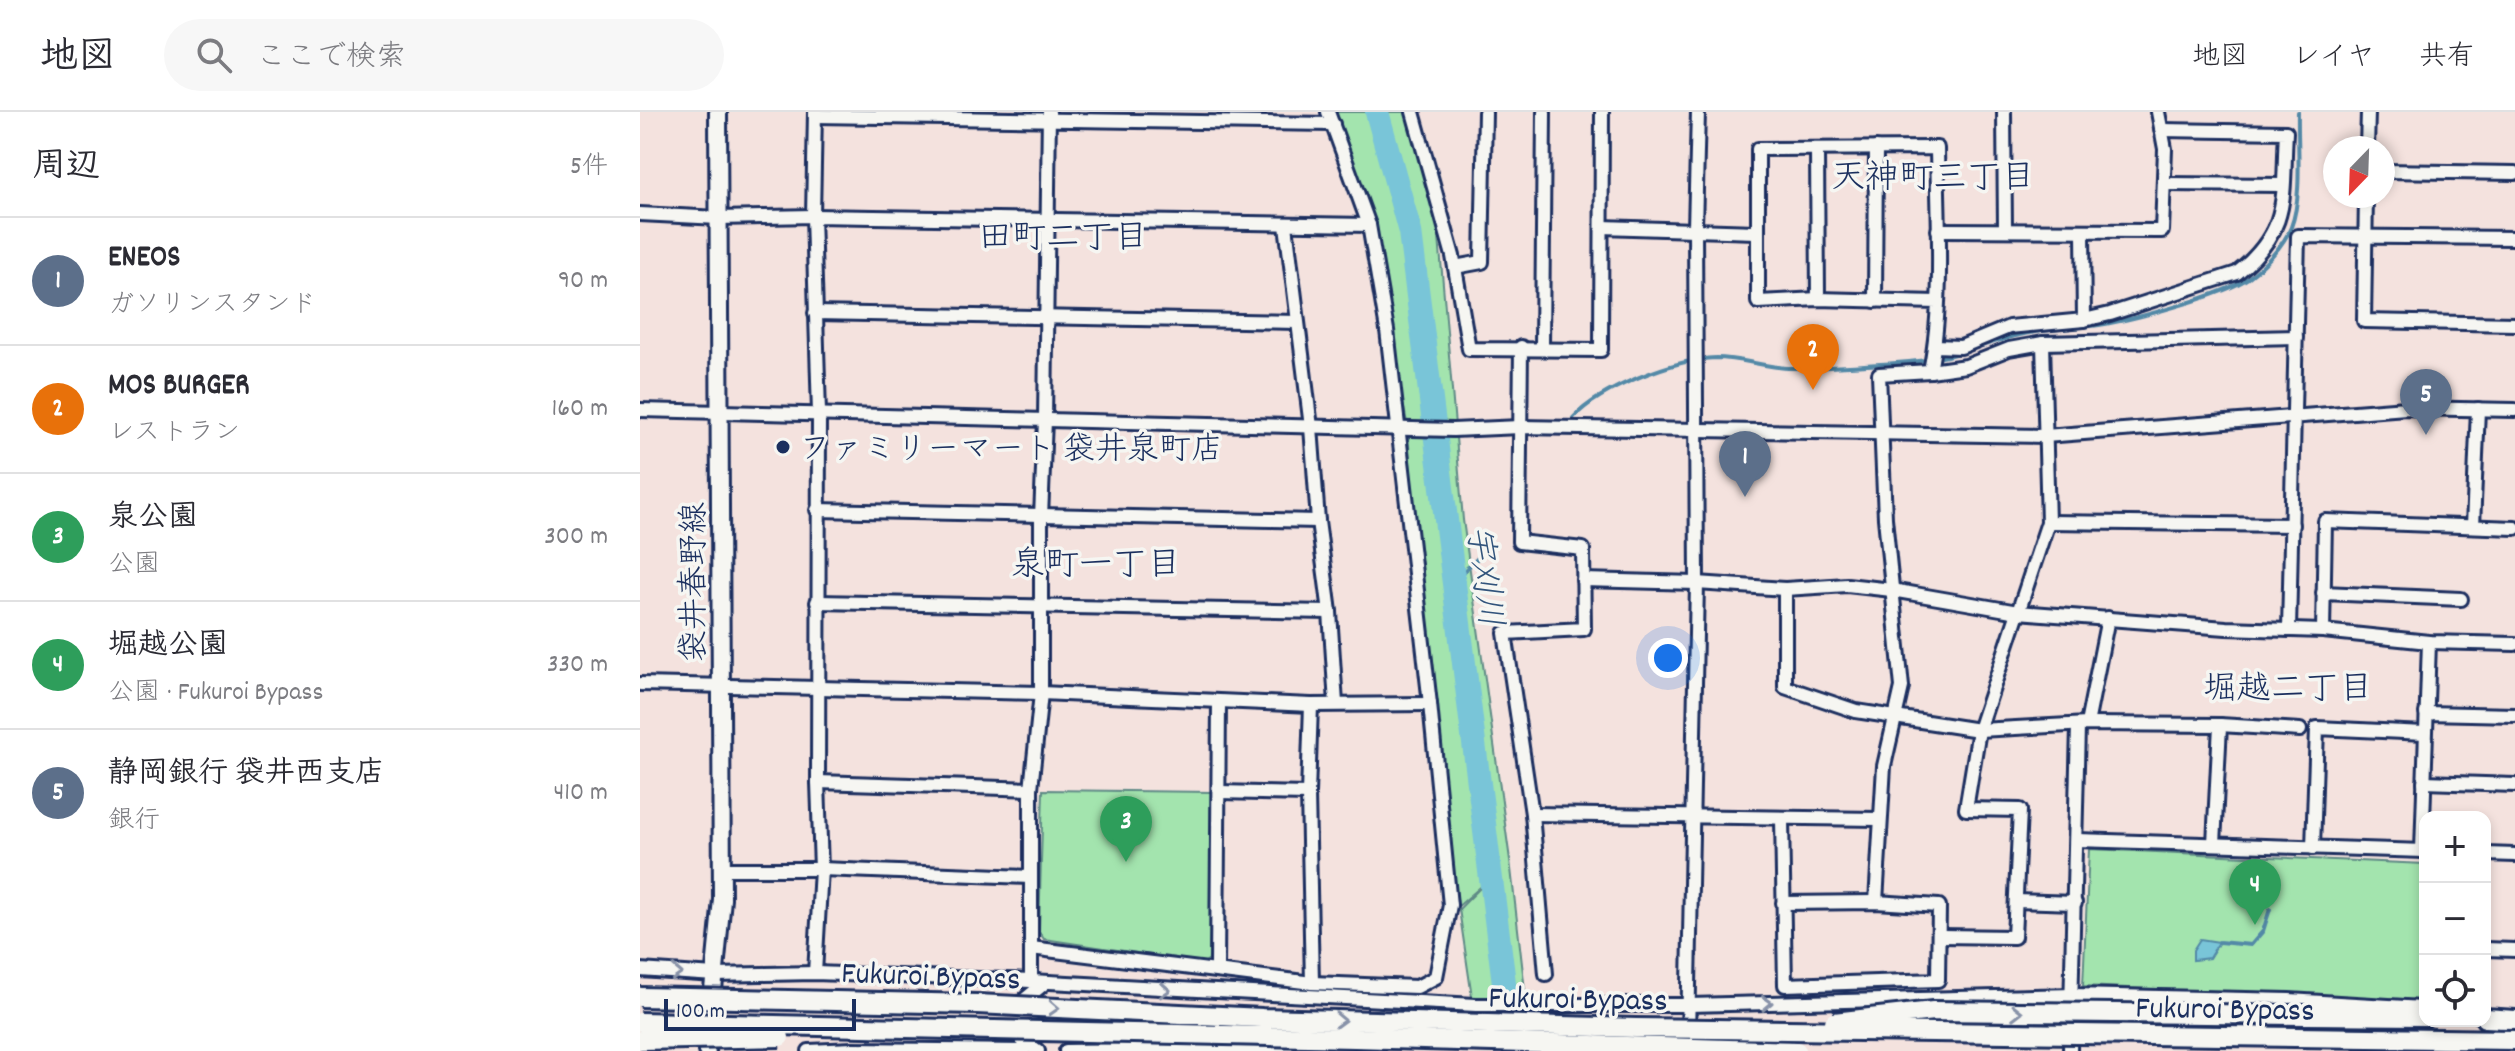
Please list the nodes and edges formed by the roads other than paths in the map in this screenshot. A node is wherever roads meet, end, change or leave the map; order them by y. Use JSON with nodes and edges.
{"nodes":[{"id":1,"x":718,"y":112,"type":"edge"},
{"id":2,"x":1413,"y":112,"type":"edge"},
{"id":3,"x":1485,"y":112,"type":"edge"},
{"id":4,"x":1544,"y":112,"type":"edge"},
{"id":5,"x":1602,"y":112,"type":"edge"},
{"id":6,"x":1698,"y":112,"type":"edge"},
{"id":7,"x":2004,"y":112,"type":"edge"},
{"id":8,"x":2158,"y":112,"type":"edge"},
{"id":9,"x":2368,"y":112,"type":"edge"},
{"id":10,"x":815,"y":114,"type":"edge"},
{"id":11,"x":1049,"y":115,"type":"edge"},
{"id":12,"x":1331,"y":118,"type":"edge"},
{"id":13,"x":2161,"y":130,"type":"junction"},
{"id":14,"x":2367,"y":136,"type":"edge"},
{"id":15,"x":1876,"y":148,"type":"junction"},
{"id":16,"x":1817,"y":150,"type":"junction"},
{"id":17,"x":2395,"y":171,"type":"edge"},
{"id":18,"x":2515,"y":173,"type":"edge"},
{"id":19,"x":2164,"y":184,"type":"junction"},
{"id":20,"x":2283,"y":185,"type":"junction"},
{"id":21,"x":2366,"y":208,"type":"edge"},
{"id":22,"x":640,"y":214,"type":"edge"},
{"id":23,"x":813,"y":216,"type":"junction"},
{"id":24,"x":719,"y":218,"type":"junction"},
{"id":25,"x":1048,"y":221,"type":"junction"},
{"id":26,"x":1286,"y":225,"type":"junction"},
{"id":27,"x":1369,"y":225,"type":"junction"},
{"id":28,"x":1602,"y":227,"type":"junction"},
{"id":29,"x":1695,"y":228,"type":"junction"},
{"id":30,"x":2005,"y":229,"type":"junction"},
{"id":31,"x":1938,"y":230,"type":"junction"},
{"id":32,"x":2083,"y":231,"type":"junction"},
{"id":33,"x":1756,"y":232,"type":"junction"},
{"id":34,"x":2365,"y":236,"type":"junction"},
{"id":35,"x":2515,"y":238,"type":"edge"},
{"id":36,"x":1455,"y":267,"type":"junction"},
{"id":37,"x":1818,"y":299,"type":"junction"},
{"id":38,"x":1875,"y":301,"type":"junction"},
{"id":39,"x":1937,"y":302,"type":"junction"},
{"id":40,"x":815,"y":313,"type":"junction"},
{"id":41,"x":1045,"y":318,"type":"junction"},
{"id":42,"x":2084,"y":320,"type":"junction"},
{"id":43,"x":1297,"y":322,"type":"junction"},
{"id":44,"x":2515,"y":324,"type":"edge"},
{"id":45,"x":2296,"y":337,"type":"junction"},
{"id":46,"x":2043,"y":343,"type":"junction"},
{"id":47,"x":1935,"y":346,"type":"junction"},
{"id":48,"x":1521,"y":347,"type":"junction"},
{"id":49,"x":1542,"y":348,"type":"junction"},
{"id":50,"x":1930,"y":371,"type":"junction"},
{"id":51,"x":2478,"y":409,"type":"junction"},
{"id":52,"x":640,"y":410,"type":"edge"},
{"id":53,"x":2515,"y":410,"type":"edge"},
{"id":54,"x":720,"y":411,"type":"junction"},
{"id":55,"x":819,"y":413,"type":"junction"},
{"id":56,"x":2295,"y":416,"type":"junction"},
{"id":57,"x":1045,"y":420,"type":"junction"},
{"id":58,"x":1311,"y":427,"type":"junction"},
{"id":59,"x":1520,"y":427,"type":"junction"},
{"id":60,"x":1396,"y":428,"type":"junction"},
{"id":61,"x":1695,"y":431,"type":"junction"},
{"id":62,"x":1882,"y":435,"type":"junction"},
{"id":63,"x":2045,"y":436,"type":"junction"},
{"id":64,"x":817,"y":510,"type":"junction"},
{"id":65,"x":1041,"y":517,"type":"junction"},
{"id":66,"x":1318,"y":521,"type":"junction"},
{"id":67,"x":2048,"y":522,"type":"junction"},
{"id":68,"x":2292,"y":525,"type":"junction"},
{"id":69,"x":2473,"y":526,"type":"junction"},
{"id":70,"x":2515,"y":528,"type":"edge"},
{"id":71,"x":1583,"y":580,"type":"junction"},
{"id":72,"x":1697,"y":583,"type":"junction"},
{"id":73,"x":1785,"y":589,"type":"junction"},
{"id":74,"x":1892,"y":590,"type":"junction"},
{"id":75,"x":2323,"y":593,"type":"junction"},
{"id":76,"x":2461,"y":599,"type":"dead end"},
{"id":77,"x":817,"y":602,"type":"junction"},
{"id":78,"x":1040,"y":604,"type":"junction"},
{"id":79,"x":1330,"y":612,"type":"junction"},
{"id":80,"x":2018,"y":612,"type":"junction"},
{"id":81,"x":2108,"y":618,"type":"junction"},
{"id":82,"x":2289,"y":630,"type":"junction"},
{"id":83,"x":2323,"y":631,"type":"junction"},
{"id":84,"x":2429,"y":642,"type":"junction"},
{"id":85,"x":2515,"y":644,"type":"edge"},
{"id":86,"x":640,"y":684,"type":"edge"},
{"id":87,"x":720,"y":686,"type":"junction"},
{"id":88,"x":818,"y":689,"type":"junction"},
{"id":89,"x":1041,"y":693,"type":"junction"},
{"id":90,"x":1219,"y":702,"type":"junction"},
{"id":91,"x":1336,"y":704,"type":"junction"},
{"id":92,"x":1430,"y":704,"type":"junction"},
{"id":93,"x":1311,"y":705,"type":"junction"},
{"id":94,"x":2426,"y":713,"type":"junction"},
{"id":95,"x":2515,"y":715,"type":"edge"},
{"id":96,"x":1896,"y":718,"type":"junction"},
{"id":97,"x":2083,"y":725,"type":"junction"},
{"id":98,"x":2220,"y":725,"type":"junction"},
{"id":99,"x":1979,"y":730,"type":"junction"},
{"id":100,"x":2300,"y":730,"type":"dead end"},
{"id":101,"x":2425,"y":733,"type":"junction"},
{"id":102,"x":818,"y":782,"type":"junction"},
{"id":103,"x":2424,"y":782,"type":"junction"},
{"id":104,"x":2515,"y":785,"type":"edge"},
{"id":105,"x":1031,"y":789,"type":"junction"},
{"id":106,"x":1220,"y":792,"type":"junction"},
{"id":107,"x":1308,"y":794,"type":"junction"},
{"id":108,"x":2424,"y":811,"type":"edge"},
{"id":109,"x":1532,"y":814,"type":"junction"},
{"id":110,"x":1692,"y":817,"type":"junction"},
{"id":111,"x":1782,"y":819,"type":"junction"},
{"id":112,"x":1879,"y":819,"type":"junction"},
{"id":113,"x":2077,"y":840,"type":"junction"},
{"id":114,"x":2214,"y":844,"type":"junction"},
{"id":115,"x":2313,"y":848,"type":"junction"},
{"id":116,"x":2419,"y":851,"type":"edge"},
{"id":117,"x":2491,"y":854,"type":"edge"},
{"id":118,"x":2515,"y":855,"type":"edge"},
{"id":119,"x":722,"y":869,"type":"junction"},
{"id":120,"x":821,"y":869,"type":"junction"},
{"id":121,"x":1030,"y":877,"type":"junction"},
{"id":122,"x":2017,"y":901,"type":"junction"},
{"id":123,"x":1876,"y":902,"type":"junction"},
{"id":124,"x":1783,"y":903,"type":"junction"},
{"id":125,"x":2075,"y":903,"type":"junction"},
{"id":126,"x":1940,"y":936,"type":"junction"},
{"id":127,"x":1031,"y":948,"type":"junction"},
{"id":128,"x":2491,"y":949,"type":"edge"},
{"id":129,"x":2515,"y":950,"type":"edge"},
{"id":130,"x":640,"y":970,"type":"edge"},
{"id":131,"x":1217,"y":970,"type":"junction"},
{"id":132,"x":815,"y":973,"type":"junction"},
{"id":133,"x":1546,"y":974,"type":"dead end"},
{"id":134,"x":715,"y":975,"type":"junction"},
{"id":135,"x":1031,"y":981,"type":"junction"},
{"id":136,"x":1046,"y":982,"type":"junction"},
{"id":137,"x":1312,"y":983,"type":"junction"},
{"id":138,"x":640,"y":987,"type":"edge"},
{"id":139,"x":2073,"y":995,"type":"junction"},
{"id":140,"x":640,"y":997,"type":"edge"},
{"id":141,"x":1024,"y":1000,"type":"dead end"},
{"id":142,"x":977,"y":1004,"type":"junction"},
{"id":143,"x":1689,"y":1005,"type":"junction"},
{"id":144,"x":2419,"y":1008,"type":"edge"},
{"id":145,"x":2491,"y":1013,"type":"edge"},
{"id":146,"x":2419,"y":1016,"type":"edge"},
{"id":147,"x":2491,"y":1018,"type":"edge"},
{"id":148,"x":2515,"y":1019,"type":"edge"},
{"id":149,"x":640,"y":1022,"type":"edge"},
{"id":150,"x":1659,"y":1028,"type":"junction"},
{"id":151,"x":894,"y":1029,"type":"junction"},
{"id":152,"x":640,"y":1040,"type":"edge"},
{"id":153,"x":2515,"y":1040,"type":"edge"},
{"id":154,"x":1022,"y":1045,"type":"edge"},
{"id":155,"x":1659,"y":1048,"type":"junction"},
{"id":156,"x":1210,"y":1050,"type":"edge"},
{"id":157,"x":707,"y":1051,"type":"edge"},
{"id":158,"x":812,"y":1051,"type":"edge"},
{"id":159,"x":1038,"y":1051,"type":"edge"},
{"id":160,"x":1066,"y":1051,"type":"edge"},
{"id":161,"x":1362,"y":1051,"type":"edge"},
{"id":162,"x":1686,"y":1051,"type":"edge"},
{"id":163,"x":1797,"y":1051,"type":"edge"},
{"id":164,"x":2070,"y":1051,"type":"edge"}],
"edges":[{"from":1,"to":24,"type":"main road","name":"袋井春野線"},
{"from":2,"to":36,"type":"street"},
{"from":3,"to":36,"type":"street"},
{"from":4,"to":49,"type":"street"},
{"from":5,"to":28,"type":"street"},
{"from":6,"to":29,"type":"street"},
{"from":7,"to":30,"type":"street"},
{"from":8,"to":13,"type":"street"},
{"from":9,"to":14,"type":"street"},
{"from":10,"to":11,"type":"street"},
{"from":10,"to":23,"type":"street"},
{"from":11,"to":12,"type":"street"},
{"from":11,"to":25,"type":"street"},
{"from":12,"to":27,"type":"street"},
{"from":13,"to":19,"type":"street"},
{"from":13,"to":20,"type":"street"},
{"from":15,"to":16,"type":"street"},
{"from":15,"to":31,"type":"street"},
{"from":15,"to":38,"type":"street"},
{"from":16,"to":33,"type":"street"},
{"from":16,"to":37,"type":"street"},
{"from":17,"to":18,"type":"street"},
{"from":19,"to":20,"type":"street"},
{"from":19,"to":32,"type":"street"},
{"from":20,"to":42,"type":"street"},
{"from":21,"to":34,"type":"street"},
{"from":22,"to":24,"type":"street"},
{"from":23,"to":24,"type":"street"},
{"from":23,"to":25,"type":"street"},
{"from":23,"to":40,"type":"street"},
{"from":24,"to":54,"type":"main road","name":"袋井春野線"},
{"from":25,"to":26,"type":"street"},
{"from":25,"to":41,"type":"street"},
{"from":26,"to":27,"type":"street"},
{"from":26,"to":43,"type":"street"},
{"from":27,"to":60,"type":"street"},
{"from":28,"to":29,"type":"street"},
{"from":28,"to":49,"type":"street"},
{"from":29,"to":33,"type":"street"},
{"from":29,"to":61,"type":"street"},
{"from":30,"to":31,"type":"street"},
{"from":30,"to":32,"type":"street"},
{"from":31,"to":39,"type":"street"},
{"from":32,"to":42,"type":"street"},
{"from":33,"to":37,"type":"street"},
{"from":34,"to":35,"type":"street"},
{"from":34,"to":44,"type":"street"},
{"from":34,"to":45,"type":"street"},
{"from":36,"to":48,"type":"street"},
{"from":37,"to":38,"type":"street"},
{"from":38,"to":39,"type":"street"},
{"from":39,"to":47,"type":"street"},
{"from":40,"to":41,"type":"street"},
{"from":40,"to":55,"type":"street"},
{"from":41,"to":43,"type":"street"},
{"from":41,"to":57,"type":"street"},
{"from":42,"to":47,"type":"street"},
{"from":43,"to":58,"type":"street"},
{"from":45,"to":46,"type":"street"},
{"from":45,"to":56,"type":"street"},
{"from":46,"to":50,"type":"street"},
{"from":46,"to":63,"type":"street"},
{"from":47,"to":50,"type":"street"},
{"from":48,"to":49,"type":"street"},
{"from":48,"to":59,"type":"street"},
{"from":50,"to":62,"type":"street"},
{"from":51,"to":53,"type":"street"},
{"from":51,"to":56,"type":"street"},
{"from":51,"to":69,"type":"street"},
{"from":52,"to":54,"type":"street"},
{"from":54,"to":55,"type":"street"},
{"from":54,"to":87,"type":"main road","name":"袋井春野線"},
{"from":55,"to":57,"type":"street"},
{"from":55,"to":64,"type":"street"},
{"from":56,"to":63,"type":"street"},
{"from":56,"to":68,"type":"street"},
{"from":57,"to":58,"type":"street"},
{"from":57,"to":65,"type":"street"},
{"from":58,"to":60,"type":"street"},
{"from":58,"to":66,"type":"street"},
{"from":59,"to":60,"type":"street"},
{"from":59,"to":61,"type":"street"},
{"from":59,"to":71,"type":"street"},
{"from":60,"to":92,"type":"street"},
{"from":61,"to":62,"type":"street"},
{"from":61,"to":72,"type":"street"},
{"from":62,"to":63,"type":"street"},
{"from":62,"to":74,"type":"street"},
{"from":63,"to":67,"type":"street"},
{"from":64,"to":65,"type":"street"},
{"from":64,"to":77,"type":"street"},
{"from":65,"to":66,"type":"street"},
{"from":65,"to":78,"type":"street"},
{"from":66,"to":79,"type":"street"},
{"from":67,"to":68,"type":"street"},
{"from":67,"to":80,"type":"street"},
{"from":68,"to":82,"type":"street"},
{"from":69,"to":70,"type":"street"},
{"from":69,"to":75,"type":"street"},
{"from":71,"to":72,"type":"street"},
{"from":71,"to":109,"type":"street"},
{"from":72,"to":73,"type":"street"},
{"from":72,"to":110,"type":"street"},
{"from":73,"to":74,"type":"street"},
{"from":73,"to":96,"type":"street"},
{"from":74,"to":80,"type":"street"},
{"from":74,"to":96,"type":"street"},
{"from":75,"to":76,"type":"street"},
{"from":75,"to":83,"type":"street"},
{"from":77,"to":78,"type":"street"},
{"from":77,"to":88,"type":"street"},
{"from":78,"to":79,"type":"street"},
{"from":78,"to":89,"type":"street"},
{"from":79,"to":91,"type":"street"},
{"from":80,"to":81,"type":"street"},
{"from":80,"to":99,"type":"street"},
{"from":81,"to":82,"type":"street"},
{"from":81,"to":97,"type":"street"},
{"from":82,"to":83,"type":"street"},
{"from":83,"to":84,"type":"street"},
{"from":84,"to":85,"type":"street"},
{"from":84,"to":94,"type":"street"},
{"from":86,"to":87,"type":"street"},
{"from":87,"to":88,"type":"street"},
{"from":87,"to":119,"type":"main road","name":"袋井春野線"},
{"from":88,"to":89,"type":"street"},
{"from":88,"to":102,"type":"street"},
{"from":89,"to":90,"type":"street"},
{"from":89,"to":105,"type":"street"},
{"from":90,"to":93,"type":"street"},
{"from":90,"to":106,"type":"street"},
{"from":91,"to":92,"type":"street"},
{"from":91,"to":93,"type":"street"},
{"from":92,"to":137,"type":"street"},
{"from":93,"to":107,"type":"street"},
{"from":94,"to":95,"type":"street"},
{"from":94,"to":101,"type":"street"},
{"from":96,"to":99,"type":"street"},
{"from":96,"to":112,"type":"street"},
{"from":97,"to":98,"type":"street"},
{"from":97,"to":99,"type":"street"},
{"from":97,"to":113,"type":"street"},
{"from":98,"to":100,"type":"street"},
{"from":98,"to":114,"type":"street"},
{"from":99,"to":122,"type":"street"},
{"from":101,"to":103,"type":"street"},
{"from":101,"to":115,"type":"street"},
{"from":102,"to":105,"type":"street"},
{"from":102,"to":120,"type":"street"},
{"from":103,"to":104,"type":"street"},
{"from":103,"to":108,"type":"street"},
{"from":105,"to":121,"type":"street"},
{"from":106,"to":107,"type":"street"},
{"from":106,"to":131,"type":"street"},
{"from":107,"to":137,"type":"street"},
{"from":109,"to":110,"type":"street"},
{"from":109,"to":133,"type":"street"},
{"from":110,"to":111,"type":"street"},
{"from":110,"to":143,"type":"street"},
{"from":111,"to":112,"type":"street"},
{"from":111,"to":124,"type":"street"},
{"from":112,"to":123,"type":"street"},
{"from":113,"to":114,"type":"street"},
{"from":113,"to":125,"type":"street"},
{"from":114,"to":115,"type":"street"},
{"from":115,"to":116,"type":"street"},
{"from":117,"to":118,"type":"street"},
{"from":119,"to":120,"type":"street"},
{"from":119,"to":134,"type":"main road","name":"袋井春野線"},
{"from":120,"to":121,"type":"street"},
{"from":120,"to":132,"type":"street"},
{"from":121,"to":127,"type":"street"},
{"from":122,"to":125,"type":"street"},
{"from":122,"to":126,"type":"street"},
{"from":123,"to":124,"type":"street"},
{"from":123,"to":126,"type":"street"},
{"from":124,"to":126,"type":"street"},
{"from":125,"to":139,"type":"street"},
{"from":127,"to":131,"type":"street"},
{"from":127,"to":135,"type":"street"},
{"from":128,"to":129,"type":"street"},
{"from":130,"to":134,"type":"street","one_way":true},
{"from":131,"to":137,"type":"street"},
{"from":132,"to":134,"type":"street"},
{"from":132,"to":135,"type":"street"},
{"from":134,"to":157,"type":"main road","name":"袋井春野線"},
{"from":135,"to":136,"type":"street"},
{"from":136,"to":141,"type":"street"},
{"from":136,"to":143,"type":"street","one_way":true},
{"from":138,"to":142,"type":"highway","bridge":true},
{"from":143,"to":139,"type":"street","one_way":true},
{"from":139,"to":144,"type":"street"},
{"from":139,"to":164,"type":"street"},
{"from":140,"to":142,"type":"highway","name":"Fukuroi Bypass","bridge":true},
{"from":142,"to":150,"type":"highway","name":"Fukuroi Bypass","one_way":true,"bridge":true},
{"from":143,"to":162,"type":"street"},
{"from":145,"to":148,"type":"street"},
{"from":150,"to":146,"type":"highway","one_way":true,"bridge":true},
{"from":147,"to":148,"type":"highway"},
{"from":149,"to":151,"type":"highway","name":"Fukuroi Bypass","bridge":true},
{"from":150,"to":153,"type":"highway","name":"Fukuroi Bypass","bridge":true},
{"from":151,"to":152,"type":"highway","bridge":true},
{"from":151,"to":155,"type":"highway","name":"Fukuroi Bypass","bridge":true},
{"from":154,"to":158,"type":"street"},
{"from":154,"to":159,"type":"street"},
{"from":155,"to":162,"type":"highway","bridge":true},
{"from":155,"to":163,"type":"highway","name":"Fukuroi Bypass","bridge":true},
{"from":156,"to":160,"type":"street"},
{"from":156,"to":161,"type":"street"}]}
